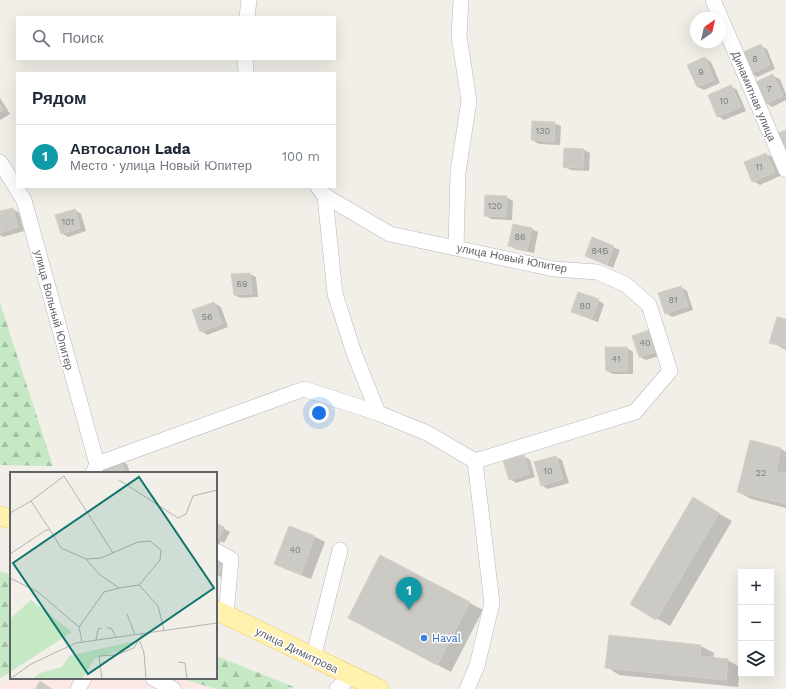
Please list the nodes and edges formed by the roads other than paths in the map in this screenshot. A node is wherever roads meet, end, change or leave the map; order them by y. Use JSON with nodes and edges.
{"nodes":[{"id":1,"x":249,"y":0,"type":"edge"},
{"id":2,"x":461,"y":0,"type":"edge"},
{"id":3,"x":713,"y":0,"type":"edge"},
{"id":4,"x":247,"y":16,"type":"edge"},
{"id":5,"x":245,"y":60,"type":"edge"},
{"id":6,"x":246,"y":72,"type":"edge"},
{"id":7,"x":0,"y":162,"type":"edge"},
{"id":8,"x":786,"y":170,"type":"edge"},
{"id":9,"x":16,"y":187,"type":"edge"},
{"id":10,"x":16,"y":188,"type":"edge"},
{"id":11,"x":322,"y":192,"type":"edge"},
{"id":12,"x":456,"y":248,"type":"junction"},
{"id":13,"x":378,"y":413,"type":"junction"},
{"id":14,"x":475,"y":461,"type":"junction"},
{"id":15,"x":95,"y":469,"type":"edge"},
{"id":16,"x":0,"y":516,"type":"edge"},
{"id":17,"x":10,"y":519,"type":"edge"},
{"id":18,"x":340,"y":550,"type":"dead end"},
{"id":19,"x":217,"y":552,"type":"edge"},
{"id":20,"x":221,"y":613,"type":"edge"},
{"id":21,"x":313,"y":658,"type":"junction"},
{"id":22,"x":351,"y":676,"type":"junction"},
{"id":23,"x":83,"y":679,"type":"edge"},
{"id":24,"x":154,"y":679,"type":"edge"},
{"id":25,"x":78,"y":689,"type":"edge"},
{"id":26,"x":173,"y":689,"type":"edge"},
{"id":27,"x":337,"y":689,"type":"edge"},
{"id":28,"x":379,"y":689,"type":"edge"},
{"id":29,"x":467,"y":689,"type":"edge"}],
"edges":[{"from":1,"to":4,"type":"street"},
{"from":2,"to":12,"type":"street"},
{"from":3,"to":8,"type":"street","name":"Динамитная улица"},
{"from":5,"to":6,"type":"street"},
{"from":7,"to":9,"type":"street","name":"улица Вольный Юпитер"},
{"from":10,"to":15,"type":"street","name":"улица Вольный Юпитер"},
{"from":11,"to":12,"type":"street","name":"улица Новый Юпитер"},
{"from":11,"to":13,"type":"street","name":"улица Новый Юпитер"},
{"from":12,"to":14,"type":"street","name":"улица Новый Юпитер"},
{"from":13,"to":14,"type":"street"},
{"from":13,"to":15,"type":"street","name":"улица Вольный Юпитер"},
{"from":14,"to":29,"type":"street"},
{"from":16,"to":17,"type":"main road"},
{"from":18,"to":21,"type":"street"},
{"from":19,"to":20,"type":"street"},
{"from":20,"to":21,"type":"main road","name":"улица Димитрова"},
{"from":21,"to":22,"type":"main road","name":"улица Димитрова"},
{"from":22,"to":27,"type":"street"},
{"from":22,"to":28,"type":"main road","name":"улица Димитрова"},
{"from":23,"to":25,"type":"street"},
{"from":24,"to":26,"type":"street"}]}
